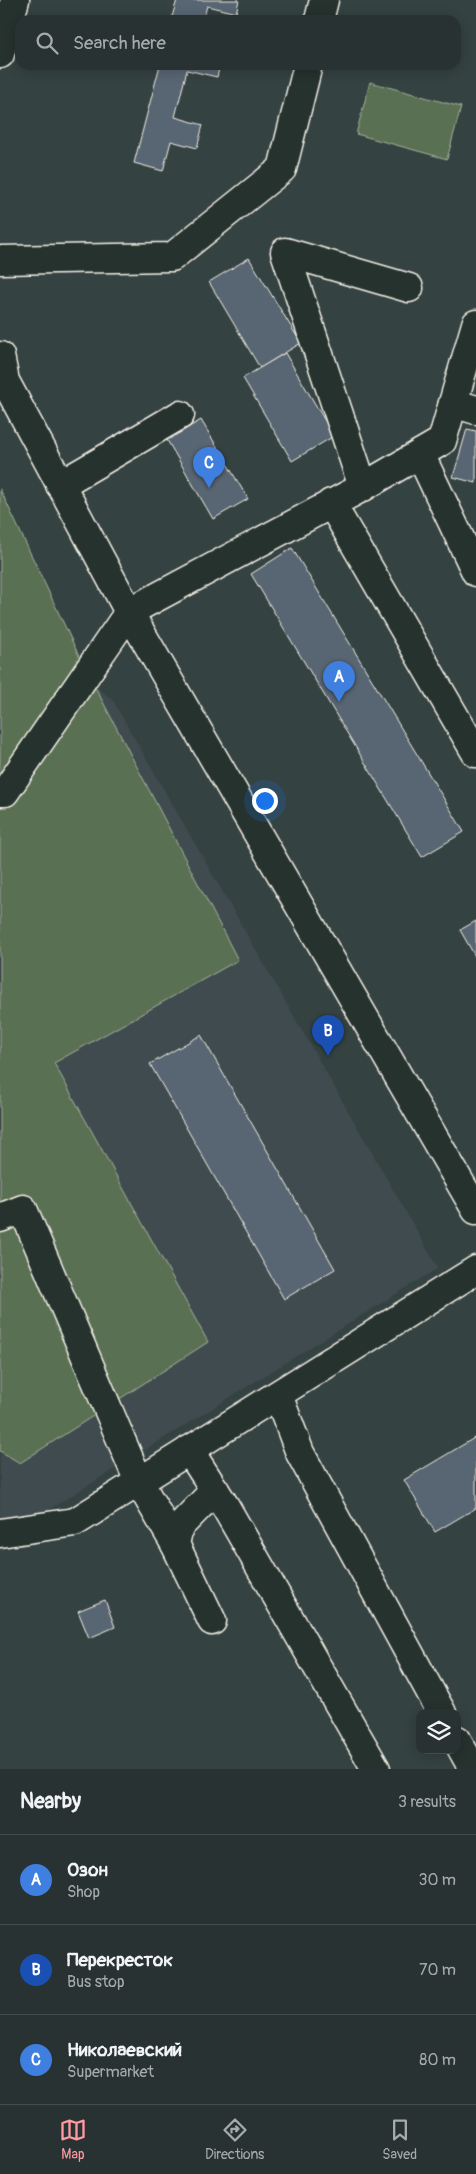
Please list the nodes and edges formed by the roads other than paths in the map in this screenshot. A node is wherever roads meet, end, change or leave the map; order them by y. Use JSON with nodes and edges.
{"nodes":[{"id":1,"x":15,"y":0,"type":"edge"},
{"id":2,"x":324,"y":0,"type":"edge"},
{"id":3,"x":320,"y":15,"type":"edge"},
{"id":4,"x":0,"y":54,"type":"edge"},
{"id":5,"x":307,"y":70,"type":"edge"},
{"id":6,"x":0,"y":260,"type":"edge"},
{"id":7,"x":409,"y":288,"type":"dead end"},
{"id":8,"x":476,"y":324,"type":"edge"},
{"id":9,"x":0,"y":356,"type":"edge"},
{"id":10,"x":464,"y":406,"type":"edge"},
{"id":11,"x":180,"y":415,"type":"dead end"},
{"id":12,"x":420,"y":454,"type":"junction"},
{"id":13,"x":60,"y":485,"type":"junction"},
{"id":14,"x":363,"y":487,"type":"junction"},
{"id":15,"x":331,"y":503,"type":"junction"},
{"id":16,"x":476,"y":572,"type":"edge"},
{"id":17,"x":129,"y":612,"type":"junction"},
{"id":18,"x":476,"y":754,"type":"edge"},
{"id":19,"x":0,"y":792,"type":"edge"},
{"id":20,"x":476,"y":1210,"type":"edge"},
{"id":21,"x":0,"y":1218,"type":"edge"},
{"id":22,"x":476,"y":1270,"type":"edge"},
{"id":23,"x":278,"y":1395,"type":"junction"},
{"id":24,"x":189,"y":1450,"type":"junction"},
{"id":25,"x":139,"y":1482,"type":"junction"},
{"id":26,"x":215,"y":1490,"type":"junction"},
{"id":27,"x":0,"y":1533,"type":"edge"},
{"id":28,"x":175,"y":1544,"type":"junction"},
{"id":29,"x":212,"y":1621,"type":"dead end"},
{"id":30,"x":440,"y":1709,"type":"edge"},
{"id":31,"x":461,"y":1747,"type":"edge"},
{"id":32,"x":376,"y":1769,"type":"edge"},
{"id":33,"x":473,"y":1769,"type":"edge"}],
"edges":[{"from":1,"to":4,"type":"street"},
{"from":2,"to":3,"type":"street"},
{"from":5,"to":6,"type":"street"},
{"from":7,"to":14,"type":"street"},
{"from":8,"to":10,"type":"street"},
{"from":9,"to":13,"type":"street"},
{"from":10,"to":12,"type":"street"},
{"from":11,"to":13,"type":"street"},
{"from":12,"to":14,"type":"street"},
{"from":12,"to":16,"type":"street"},
{"from":13,"to":17,"type":"street"},
{"from":14,"to":15,"type":"street"},
{"from":15,"to":17,"type":"street"},
{"from":15,"to":18,"type":"street"},
{"from":17,"to":19,"type":"street"},
{"from":17,"to":20,"type":"street"},
{"from":21,"to":25,"type":"street"},
{"from":22,"to":23,"type":"street"},
{"from":23,"to":24,"type":"street"},
{"from":23,"to":30,"type":"street"},
{"from":24,"to":25,"type":"street"},
{"from":24,"to":26,"type":"street"},
{"from":25,"to":27,"type":"street"},
{"from":25,"to":28,"type":"street"},
{"from":26,"to":28,"type":"street"},
{"from":26,"to":32,"type":"street"},
{"from":28,"to":29,"type":"street"},
{"from":31,"to":33,"type":"street"}]}
